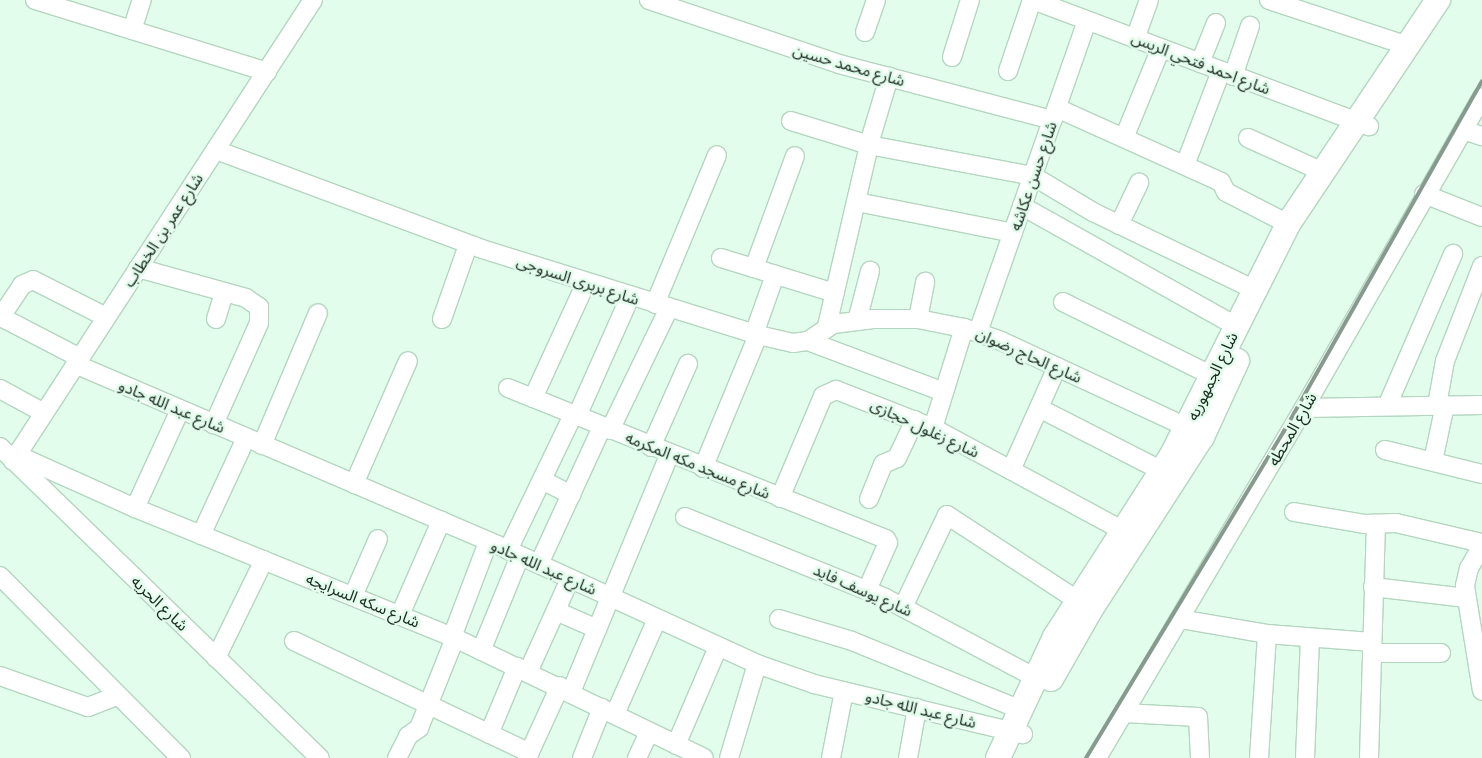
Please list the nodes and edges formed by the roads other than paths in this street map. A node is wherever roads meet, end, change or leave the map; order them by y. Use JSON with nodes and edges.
{"nodes":[{"id":1,"x":35,"y":0,"type":"edge"},
{"id":2,"x":142,"y":0,"type":"edge"},
{"id":3,"x":313,"y":0,"type":"edge"},
{"id":4,"x":649,"y":0,"type":"edge"},
{"id":5,"x":876,"y":0,"type":"edge"},
{"id":6,"x":970,"y":0,"type":"edge"},
{"id":7,"x":1033,"y":0,"type":"edge"},
{"id":8,"x":1149,"y":0,"type":"edge"},
{"id":9,"x":1269,"y":0,"type":"edge"},
{"id":10,"x":1438,"y":0,"type":"edge"},
{"id":11,"x":1453,"y":0,"type":"edge"},
{"id":12,"x":1087,"y":20,"type":"junction"},
{"id":13,"x":1216,"y":23,"type":"dead end"},
{"id":14,"x":1250,"y":26,"type":"dead end"},
{"id":15,"x":132,"y":30,"type":"junction"},
{"id":16,"x":865,"y":32,"type":"dead end"},
{"id":17,"x":1135,"y":38,"type":"junction"},
{"id":18,"x":1408,"y":46,"type":"junction"},
{"id":19,"x":1161,"y":48,"type":"junction"},
{"id":20,"x":952,"y":57,"type":"dead end"},
{"id":21,"x":1200,"y":64,"type":"junction"},
{"id":22,"x":1008,"y":71,"type":"dead end"},
{"id":23,"x":267,"y":72,"type":"junction"},
{"id":24,"x":1227,"y":74,"type":"junction"},
{"id":25,"x":889,"y":77,"type":"junction"},
{"id":26,"x":1482,"y":97,"type":"edge"},
{"id":27,"x":1055,"y":114,"type":"junction"},
{"id":28,"x":791,"y":121,"type":"dead end"},
{"id":29,"x":1363,"y":124,"type":"junction"},
{"id":30,"x":1462,"y":130,"type":"junction"},
{"id":31,"x":1482,"y":136,"type":"edge"},
{"id":32,"x":1124,"y":138,"type":"junction"},
{"id":33,"x":1248,"y":138,"type":"dead end"},
{"id":34,"x":869,"y":145,"type":"junction"},
{"id":35,"x":216,"y":150,"type":"junction"},
{"id":36,"x":717,"y":155,"type":"dead end"},
{"id":37,"x":795,"y":156,"type":"dead end"},
{"id":38,"x":1185,"y":164,"type":"junction"},
{"id":39,"x":1323,"y":172,"type":"junction"},
{"id":40,"x":1033,"y":176,"type":"junction"},
{"id":41,"x":1140,"y":183,"type":"dead end"},
{"id":42,"x":1424,"y":194,"type":"junction"},
{"id":43,"x":857,"y":202,"type":"junction"},
{"id":44,"x":1022,"y":206,"type":"junction"},
{"id":45,"x":1482,"y":217,"type":"edge"},
{"id":46,"x":1288,"y":224,"type":"junction"},
{"id":47,"x":1119,"y":225,"type":"junction"},
{"id":48,"x":1013,"y":233,"type":"junction"},
{"id":49,"x":468,"y":245,"type":"junction"},
{"id":50,"x":1453,"y":254,"type":"dead end"},
{"id":51,"x":721,"y":258,"type":"dead end"},
{"id":52,"x":1482,"y":266,"type":"edge"},
{"id":53,"x":138,"y":268,"type":"junction"},
{"id":54,"x":754,"y":268,"type":"junction"},
{"id":55,"x":870,"y":271,"type":"dead end"},
{"id":56,"x":775,"y":275,"type":"junction"},
{"id":57,"x":925,"y":282,"type":"dead end"},
{"id":58,"x":586,"y":283,"type":"junction"},
{"id":59,"x":1253,"y":289,"type":"junction"},
{"id":60,"x":224,"y":292,"type":"junction"},
{"id":61,"x":835,"y":293,"type":"junction"},
{"id":62,"x":630,"y":297,"type":"junction"},
{"id":63,"x":1063,"y":302,"type":"dead end"},
{"id":64,"x":662,"y":306,"type":"junction"},
{"id":65,"x":318,"y":313,"type":"dead end"},
{"id":66,"x":106,"y":317,"type":"junction"},
{"id":67,"x":1,"y":318,"type":"edge"},
{"id":68,"x":216,"y":318,"type":"dead end"},
{"id":69,"x":442,"y":319,"type":"dead end"},
{"id":70,"x":918,"y":319,"type":"junction"},
{"id":71,"x":857,"y":320,"type":"junction"},
{"id":72,"x":827,"y":326,"type":"junction"},
{"id":73,"x":1236,"y":326,"type":"junction"},
{"id":74,"x":971,"y":330,"type":"junction"},
{"id":75,"x":756,"y":334,"type":"junction"},
{"id":76,"x":808,"y":341,"type":"junction"},
{"id":77,"x":78,"y":361,"type":"junction"},
{"id":78,"x":408,"y":361,"type":"dead end"},
{"id":79,"x":688,"y":364,"type":"dead end"},
{"id":80,"x":1057,"y":367,"type":"junction"},
{"id":81,"x":1213,"y":376,"type":"junction"},
{"id":82,"x":508,"y":388,"type":"dead end"},
{"id":83,"x":0,"y":389,"type":"edge"},
{"id":84,"x":944,"y":392,"type":"junction"},
{"id":85,"x":533,"y":398,"type":"junction"},
{"id":86,"x":1441,"y":405,"type":"junction"},
{"id":87,"x":1482,"y":405,"type":"edge"},
{"id":88,"x":1387,"y":406,"type":"junction"},
{"id":89,"x":1039,"y":408,"type":"junction"},
{"id":90,"x":1304,"y":408,"type":"junction"},
{"id":91,"x":180,"y":410,"type":"junction"},
{"id":92,"x":44,"y":413,"type":"junction"},
{"id":93,"x":575,"y":416,"type":"junction"},
{"id":94,"x":915,"y":420,"type":"junction"},
{"id":95,"x":214,"y":424,"type":"junction"},
{"id":96,"x":1186,"y":427,"type":"junction"},
{"id":97,"x":606,"y":428,"type":"junction"},
{"id":98,"x":933,"y":428,"type":"junction"},
{"id":99,"x":254,"y":442,"type":"junction"},
{"id":100,"x":0,"y":447,"type":"edge"},
{"id":101,"x":651,"y":447,"type":"junction"},
{"id":102,"x":1385,"y":450,"type":"dead end"},
{"id":103,"x":669,"y":455,"type":"junction"},
{"id":104,"x":15,"y":458,"type":"junction"},
{"id":105,"x":1433,"y":461,"type":"junction"},
{"id":106,"x":703,"y":468,"type":"junction"},
{"id":107,"x":1011,"y":470,"type":"junction"},
{"id":108,"x":1162,"y":471,"type":"junction"},
{"id":109,"x":1482,"y":474,"type":"edge"},
{"id":110,"x":542,"y":480,"type":"junction"},
{"id":111,"x":354,"y":484,"type":"junction"},
{"id":112,"x":571,"y":495,"type":"junction"},
{"id":113,"x":780,"y":498,"type":"junction"},
{"id":114,"x":869,"y":499,"type":"dead end"},
{"id":115,"x":135,"y":508,"type":"junction"},
{"id":116,"x":1294,"y":512,"type":"dead end"},
{"id":117,"x":685,"y":517,"type":"dead end"},
{"id":118,"x":441,"y":521,"type":"junction"},
{"id":119,"x":1376,"y":524,"type":"junction"},
{"id":120,"x":1122,"y":530,"type":"junction"},
{"id":121,"x":202,"y":535,"type":"junction"},
{"id":122,"x":378,"y":539,"type":"dead end"},
{"id":123,"x":488,"y":542,"type":"junction"},
{"id":124,"x":1482,"y":544,"type":"edge"},
{"id":125,"x":514,"y":553,"type":"junction"},
{"id":126,"x":264,"y":560,"type":"junction"},
{"id":127,"x":539,"y":564,"type":"junction"},
{"id":128,"x":0,"y":576,"type":"edge"},
{"id":129,"x":570,"y":579,"type":"junction"},
{"id":130,"x":1373,"y":587,"type":"junction"},
{"id":131,"x":867,"y":590,"type":"junction"},
{"id":132,"x":353,"y":596,"type":"junction"},
{"id":133,"x":610,"y":597,"type":"junction"},
{"id":134,"x":1466,"y":598,"type":"junction"},
{"id":135,"x":1077,"y":600,"type":"junction"},
{"id":136,"x":903,"y":607,"type":"junction"},
{"id":137,"x":556,"y":611,"type":"junction"},
{"id":138,"x":400,"y":615,"type":"junction"},
{"id":139,"x":657,"y":619,"type":"junction"},
{"id":140,"x":779,"y":619,"type":"dead end"},
{"id":141,"x":1180,"y":619,"type":"junction"},
{"id":142,"x":597,"y":629,"type":"junction"},
{"id":143,"x":1267,"y":634,"type":"junction"},
{"id":144,"x":454,"y":638,"type":"junction"},
{"id":145,"x":1310,"y":639,"type":"junction"},
{"id":146,"x":294,"y":642,"type":"dead end"},
{"id":147,"x":718,"y":647,"type":"junction"},
{"id":148,"x":1372,"y":648,"type":"junction"},
{"id":149,"x":481,"y":651,"type":"junction"},
{"id":150,"x":1441,"y":653,"type":"dead end"},
{"id":151,"x":1479,"y":656,"type":"edge"},
{"id":152,"x":216,"y":658,"type":"junction"},
{"id":153,"x":757,"y":664,"type":"junction"},
{"id":154,"x":522,"y":669,"type":"junction"},
{"id":155,"x":0,"y":676,"type":"edge"},
{"id":156,"x":1034,"y":677,"type":"junction"},
{"id":157,"x":565,"y":689,"type":"junction"},
{"id":158,"x":844,"y":691,"type":"junction"},
{"id":159,"x":1482,"y":691,"type":"edge"},
{"id":160,"x":117,"y":696,"type":"junction"},
{"id":161,"x":428,"y":706,"type":"junction"},
{"id":162,"x":917,"y":708,"type":"junction"},
{"id":163,"x":1019,"y":709,"type":"junction"},
{"id":164,"x":608,"y":711,"type":"junction"},
{"id":165,"x":1124,"y":713,"type":"junction"},
{"id":166,"x":649,"y":732,"type":"junction"},
{"id":167,"x":1016,"y":732,"type":"junction"},
{"id":168,"x":489,"y":734,"type":"junction"},
{"id":169,"x":676,"y":745,"type":"junction"},
{"id":170,"x":173,"y":754,"type":"edge"},
{"id":171,"x":529,"y":755,"type":"edge"},
{"id":172,"x":320,"y":758,"type":"edge"},
{"id":173,"x":397,"y":758,"type":"edge"},
{"id":174,"x":582,"y":758,"type":"edge"},
{"id":175,"x":637,"y":758,"type":"edge"},
{"id":176,"x":704,"y":758,"type":"edge"},
{"id":177,"x":729,"y":758,"type":"edge"},
{"id":178,"x":831,"y":758,"type":"edge"},
{"id":179,"x":908,"y":758,"type":"edge"},
{"id":180,"x":998,"y":758,"type":"edge"},
{"id":181,"x":1015,"y":758,"type":"edge"},
{"id":182,"x":1097,"y":758,"type":"edge"},
{"id":183,"x":1200,"y":758,"type":"edge"},
{"id":184,"x":1260,"y":758,"type":"edge"},
{"id":185,"x":1305,"y":758,"type":"edge"},
{"id":186,"x":1369,"y":758,"type":"edge"}],
"edges":[{"from":1,"to":15,"type":"street"},
{"from":2,"to":15,"type":"street"},
{"from":3,"to":23,"type":"street","name":"شارع عمر بن الخطاب"},
{"from":4,"to":25,"type":"street","name":"شارع محمد حسين"},
{"from":5,"to":16,"type":"street"},
{"from":6,"to":20,"type":"street"},
{"from":7,"to":12,"type":"street","name":"شارع احمد فتحي الريس"},
{"from":7,"to":22,"type":"street"},
{"from":8,"to":17,"type":"street"},
{"from":9,"to":18,"type":"street"},
{"from":10,"to":18,"type":"main road","name":"شارع الجمهوريه"},
{"from":11,"to":29,"type":"main road","name":"شارع الجمهوريه"},
{"from":12,"to":17,"type":"street","name":"شارع احمد فتحي الريس"},
{"from":12,"to":27,"type":"street","name":"شارع حسن عكاشه"},
{"from":13,"to":21,"type":"street"},
{"from":14,"to":24,"type":"street"},
{"from":15,"to":23,"type":"street"},
{"from":17,"to":19,"type":"street","name":"شارع احمد فتحي الريس"},
{"from":18,"to":29,"type":"main road","name":"شارع الجمهوريه"},
{"from":19,"to":21,"type":"street","name":"شارع احمد فتحي الريس"},
{"from":19,"to":32,"type":"street"},
{"from":21,"to":24,"type":"street","name":"شارع احمد فتحي الريس"},
{"from":23,"to":35,"type":"street","name":"شارع عمر بن الخطاب"},
{"from":24,"to":29,"type":"street","name":"شارع احمد فتحي الريس"},
{"from":24,"to":38,"type":"street"},
{"from":25,"to":27,"type":"street","name":"شارع محمد حسين"},
{"from":25,"to":34,"type":"street"},
{"from":26,"to":30,"type":"street","name":"شارع المحطه"},
{"from":27,"to":32,"type":"street","name":"شارع محمد حسين"},
{"from":27,"to":40,"type":"street","name":"شارع حسن عكاشه"},
{"from":28,"to":34,"type":"street"},
{"from":29,"to":39,"type":"main road","name":"شارع الجمهوريه"},
{"from":29,"to":167,"type":"main road","name":"شارع الجمهوريه"},
{"from":30,"to":31,"type":"street"},
{"from":30,"to":42,"type":"street","name":"شارع المحطه"},
{"from":32,"to":38,"type":"street","name":"شارع محمد حسين"},
{"from":33,"to":39,"type":"street"},
{"from":34,"to":40,"type":"street"},
{"from":34,"to":43,"type":"street"},
{"from":35,"to":49,"type":"street","name":"شارع بربرى السروجى"},
{"from":35,"to":53,"type":"street","name":"شارع عمر بن الخطاب"},
{"from":36,"to":64,"type":"street"},
{"from":37,"to":54,"type":"street"},
{"from":38,"to":46,"type":"street","name":"شارع محمد حسين"},
{"from":39,"to":46,"type":"main road","name":"شارع الجمهوريه"},
{"from":40,"to":44,"type":"street","name":"شارع حسن عكاشه"},
{"from":40,"to":47,"type":"street"},
{"from":41,"to":47,"type":"street"},
{"from":42,"to":45,"type":"street"},
{"from":42,"to":90,"type":"street","name":"شارع المحطه"},
{"from":43,"to":48,"type":"street"},
{"from":43,"to":61,"type":"street"},
{"from":44,"to":48,"type":"street","name":"شارع حسن عكاشه"},
{"from":44,"to":73,"type":"street"},
{"from":46,"to":59,"type":"main road","name":"شارع الجمهوريه"},
{"from":47,"to":59,"type":"street"},
{"from":48,"to":74,"type":"street","name":"شارع حسن عكاشه"},
{"from":49,"to":58,"type":"street","name":"شارع بربرى السروجى"},
{"from":49,"to":69,"type":"street"},
{"from":50,"to":88,"type":"street"},
{"from":51,"to":54,"type":"street"},
{"from":52,"to":86,"type":"street"},
{"from":53,"to":60,"type":"street"},
{"from":53,"to":66,"type":"street","name":"شارع عمر بن الخطاب"},
{"from":54,"to":56,"type":"street"},
{"from":55,"to":71,"type":"street"},
{"from":56,"to":61,"type":"street"},
{"from":56,"to":75,"type":"street"},
{"from":57,"to":70,"type":"street"},
{"from":58,"to":62,"type":"street","name":"شارع بربرى السروجى"},
{"from":58,"to":85,"type":"street"},
{"from":59,"to":73,"type":"main road","name":"شارع الجمهوريه"},
{"from":60,"to":68,"type":"street"},
{"from":60,"to":95,"type":"street"},
{"from":61,"to":72,"type":"street"},
{"from":62,"to":64,"type":"street","name":"شارع بربرى السروجى"},
{"from":62,"to":93,"type":"street"},
{"from":63,"to":81,"type":"street"},
{"from":64,"to":75,"type":"street","name":"شارع بربرى السروجى"},
{"from":64,"to":97,"type":"street"},
{"from":65,"to":99,"type":"street"},
{"from":66,"to":67,"type":"street"},
{"from":66,"to":77,"type":"street","name":"شارع عمر بن الخطاب"},
{"from":67,"to":77,"type":"street","name":"شارع عبد الله جادو"},
{"from":70,"to":71,"type":"street","name":"شارع الحاج رضوان"},
{"from":70,"to":74,"type":"street","name":"شارع الحاج رضوان"},
{"from":71,"to":72,"type":"street","name":"شارع الحاج رضوان"},
{"from":72,"to":76,"type":"street","name":"شارع الحاج رضوان"},
{"from":73,"to":81,"type":"main road","name":"شارع الجمهوريه"},
{"from":74,"to":80,"type":"street","name":"شارع الحاج رضوان"},
{"from":74,"to":84,"type":"street","name":"شارع حسن عكاشه"},
{"from":75,"to":76,"type":"street","name":"شارع بربرى السروجى"},
{"from":75,"to":106,"type":"street"},
{"from":76,"to":84,"type":"street","name":"شارع بربرى السروجى"},
{"from":77,"to":91,"type":"street","name":"شارع عبد الله جادو"},
{"from":77,"to":92,"type":"street","name":"شارع عمر بن الخطاب"},
{"from":78,"to":111,"type":"street"},
{"from":79,"to":101,"type":"street"},
{"from":80,"to":89,"type":"street"},
{"from":80,"to":96,"type":"street","name":"شارع الحاج رضوان"},
{"from":81,"to":96,"type":"main road","name":"شارع الجمهوريه"},
{"from":82,"to":85,"type":"street","name":"شارع مسجد مكه المكرمه"},
{"from":83,"to":92,"type":"street"},
{"from":84,"to":98,"type":"street","name":"شارع حسن عكاشه"},
{"from":85,"to":93,"type":"street","name":"شارع مسجد مكه المكرمه"},
{"from":86,"to":87,"type":"street"},
{"from":86,"to":88,"type":"street"},
{"from":86,"to":105,"type":"street"},
{"from":88,"to":90,"type":"street"},
{"from":89,"to":107,"type":"street"},
{"from":89,"to":108,"type":"street"},
{"from":90,"to":141,"type":"street","name":"شارع المحطه"},
{"from":91,"to":95,"type":"street","name":"شارع عبد الله جادو"},
{"from":91,"to":115,"type":"street"},
{"from":92,"to":104,"type":"street","name":"شارع عمر بن الخطاب"},
{"from":93,"to":97,"type":"street","name":"شارع مسجد مكه المكرمه"},
{"from":93,"to":110,"type":"street"},
{"from":94,"to":98,"type":"street","name":"شارع زغلول حجازى"},
{"from":94,"to":113,"type":"street","name":"شارع زغلول حجازى"},
{"from":94,"to":114,"type":"street"},
{"from":95,"to":99,"type":"street","name":"شارع عبد الله جادو"},
{"from":96,"to":108,"type":"main road","name":"شارع الجمهوريه"},
{"from":97,"to":101,"type":"street","name":"شارع مسجد مكه المكرمه"},
{"from":97,"to":112,"type":"street"},
{"from":98,"to":107,"type":"street","name":"شارع زغلول حجازى"},
{"from":99,"to":111,"type":"street","name":"شارع عبد الله جادو"},
{"from":99,"to":121,"type":"street"},
{"from":100,"to":104,"type":"street","name":"شارع الحريه"},
{"from":101,"to":103,"type":"street","name":"شارع مسجد مكه المكرمه"},
{"from":102,"to":105,"type":"street"},
{"from":103,"to":106,"type":"street","name":"شارع مسجد مكه المكرمه"},
{"from":103,"to":133,"type":"street"},
{"from":104,"to":115,"type":"street","name":"شارع سكه السرايجه"},
{"from":104,"to":152,"type":"street","name":"شارع الحريه"},
{"from":105,"to":109,"type":"street"},
{"from":106,"to":113,"type":"street","name":"شارع مسجد مكه المكرمه"},
{"from":107,"to":120,"type":"street","name":"شارع زغلول حجازى"},
{"from":108,"to":120,"type":"main road","name":"شارع الجمهوريه"},
{"from":110,"to":112,"type":"street"},
{"from":110,"to":125,"type":"street"},
{"from":111,"to":118,"type":"street","name":"شارع عبد الله جادو"},
{"from":112,"to":127,"type":"street"},
{"from":113,"to":131,"type":"street","name":"شارع مسجد مكه المكرمه"},
{"from":115,"to":121,"type":"street","name":"شارع سكه السرايجه"},
{"from":116,"to":119,"type":"street"},
{"from":117,"to":131,"type":"street","name":"شارع يوسف فايد"},
{"from":118,"to":123,"type":"street","name":"شارع عبد الله جادو"},
{"from":118,"to":138,"type":"street"},
{"from":119,"to":124,"type":"street"},
{"from":119,"to":130,"type":"street"},
{"from":120,"to":135,"type":"main road","name":"شارع الجمهوريه"},
{"from":121,"to":126,"type":"street","name":"شارع سكه السرايجه"},
{"from":122,"to":132,"type":"street"},
{"from":123,"to":125,"type":"street","name":"شارع عبد الله جادو"},
{"from":123,"to":144,"type":"street"},
{"from":124,"to":134,"type":"street"},
{"from":125,"to":127,"type":"street","name":"شارع عبد الله جادو"},
{"from":125,"to":149,"type":"street"},
{"from":126,"to":132,"type":"street","name":"شارع سكه السرايجه"},
{"from":126,"to":152,"type":"street"},
{"from":127,"to":129,"type":"street","name":"شارع عبد الله جادو"},
{"from":128,"to":160,"type":"street"},
{"from":129,"to":133,"type":"street","name":"شارع عبد الله جادو"},
{"from":129,"to":137,"type":"street"},
{"from":130,"to":134,"type":"street"},
{"from":130,"to":148,"type":"street"},
{"from":131,"to":136,"type":"street","name":"شارع يوسف فايد"},
{"from":132,"to":138,"type":"street","name":"شارع سكه السرايجه"},
{"from":133,"to":139,"type":"street","name":"شارع عبد الله جادو"},
{"from":133,"to":142,"type":"street"},
{"from":134,"to":151,"type":"street"},
{"from":135,"to":136,"type":"street"},
{"from":135,"to":156,"type":"main road","name":"شارع الجمهوريه"},
{"from":136,"to":156,"type":"street","name":"شارع يوسف فايد"},
{"from":137,"to":142,"type":"street"},
{"from":137,"to":154,"type":"street"},
{"from":138,"to":144,"type":"street","name":"شارع سكه السرايجه"},
{"from":139,"to":147,"type":"street","name":"شارع عبد الله جادو"},
{"from":139,"to":164,"type":"street"},
{"from":140,"to":163,"type":"street"},
{"from":141,"to":143,"type":"street"},
{"from":141,"to":165,"type":"street","name":"شارع المحطه"},
{"from":142,"to":157,"type":"street"},
{"from":143,"to":145,"type":"street"},
{"from":143,"to":184,"type":"street"},
{"from":144,"to":149,"type":"street","name":"شارع سكه السرايجه"},
{"from":144,"to":161,"type":"street"},
{"from":145,"to":148,"type":"street"},
{"from":145,"to":185,"type":"street"},
{"from":146,"to":161,"type":"street"},
{"from":147,"to":153,"type":"street","name":"شارع عبد الله جادو"},
{"from":147,"to":169,"type":"street"},
{"from":148,"to":150,"type":"street"},
{"from":148,"to":186,"type":"street"},
{"from":149,"to":154,"type":"street","name":"شارع سكه السرايجه"},
{"from":151,"to":159,"type":"street"},
{"from":152,"to":172,"type":"street","name":"شارع الحريه"},
{"from":153,"to":158,"type":"street","name":"شارع عبد الله جادو"},
{"from":153,"to":177,"type":"street"},
{"from":154,"to":157,"type":"street","name":"شارع سكه السرايجه"},
{"from":154,"to":168,"type":"street"},
{"from":155,"to":160,"type":"street"},
{"from":156,"to":163,"type":"main road","name":"شارع الجمهوريه"},
{"from":157,"to":164,"type":"street","name":"شارع سكه السرايجه"},
{"from":157,"to":171,"type":"street"},
{"from":158,"to":162,"type":"street","name":"شارع عبد الله جادو"},
{"from":158,"to":178,"type":"street"},
{"from":160,"to":170,"type":"street"},
{"from":161,"to":168,"type":"street"},
{"from":161,"to":173,"type":"street"},
{"from":162,"to":167,"type":"street","name":"شارع عبد الله جادو"},
{"from":162,"to":179,"type":"street"},
{"from":163,"to":167,"type":"main road","name":"شارع الجمهوريه"},
{"from":164,"to":166,"type":"street","name":"شارع سكه السرايجه"},
{"from":164,"to":174,"type":"street"},
{"from":165,"to":182,"type":"street","name":"شارع المحطه"},
{"from":165,"to":183,"type":"street"},
{"from":166,"to":169,"type":"street","name":"شارع سكه السرايجه"},
{"from":166,"to":175,"type":"street"},
{"from":167,"to":180,"type":"main road","name":"شارع الجمهوريه"},
{"from":167,"to":181,"type":"main road","name":"شارع الجمهوريه"},
{"from":168,"to":171,"type":"street"},
{"from":169,"to":176,"type":"street","name":"شارع سكه السرايجه"}]}
